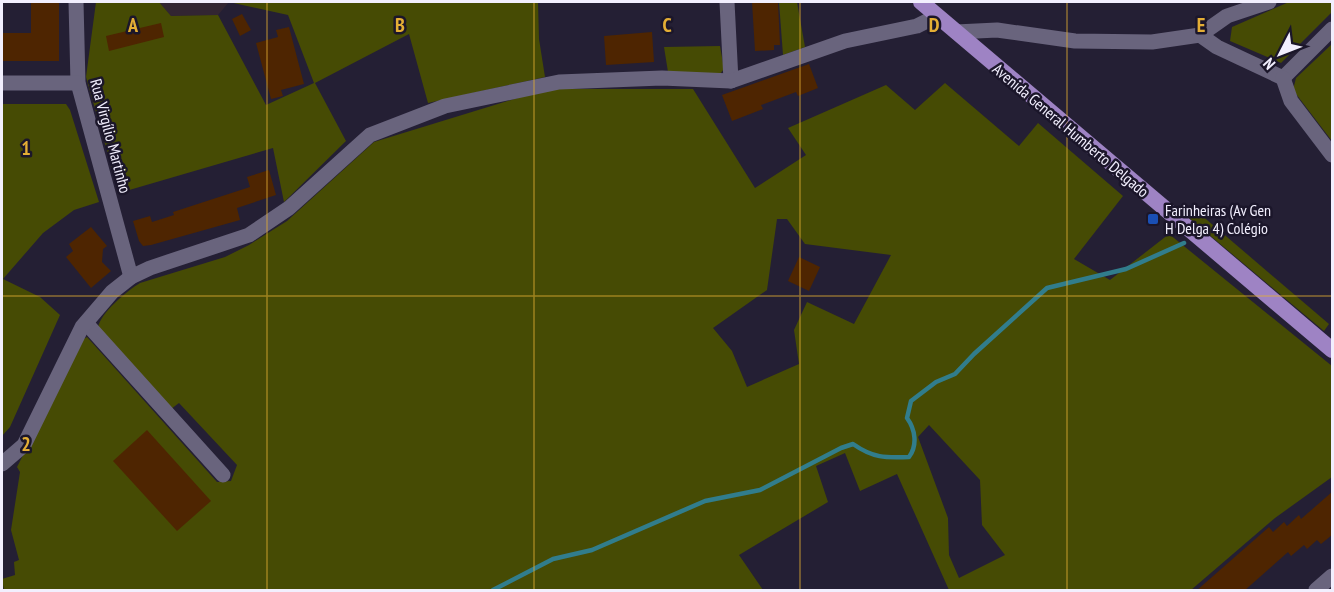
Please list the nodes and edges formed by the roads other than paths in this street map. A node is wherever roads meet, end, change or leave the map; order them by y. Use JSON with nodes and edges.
{"nodes":[{"id":1,"x":76,"y":2,"type":"edge"},
{"id":2,"x":727,"y":2,"type":"edge"},
{"id":3,"x":921,"y":2,"type":"edge"},
{"id":4,"x":1269,"y":2,"type":"edge"},
{"id":5,"x":937,"y":16,"type":"junction"},
{"id":6,"x":1332,"y":29,"type":"edge"},
{"id":7,"x":956,"y":32,"type":"junction"},
{"id":8,"x":1200,"y":35,"type":"junction"},
{"id":9,"x":1282,"y":78,"type":"junction"},
{"id":10,"x":731,"y":81,"type":"junction"},
{"id":11,"x":2,"y":83,"type":"edge"},
{"id":12,"x":78,"y":83,"type":"junction"},
{"id":13,"x":1332,"y":155,"type":"edge"},
{"id":14,"x":131,"y":277,"type":"junction"},
{"id":15,"x":86,"y":323,"type":"junction"},
{"id":16,"x":1332,"y":350,"type":"edge"},
{"id":17,"x":2,"y":464,"type":"edge"},
{"id":18,"x":223,"y":475,"type":"dead end"},
{"id":19,"x":1332,"y":576,"type":"edge"},
{"id":20,"x":1316,"y":591,"type":"edge"}],
"edges":[{"from":1,"to":12,"type":"street","name":"Rua Virgílio Martinho"},
{"from":2,"to":10,"type":"street"},
{"from":3,"to":5,"type":"main road","name":"Avenida General Humberto Delgado"},
{"from":4,"to":8,"type":"street"},
{"from":5,"to":7,"type":"main road","name":"Avenida General Humberto Delgado"},
{"from":5,"to":10,"type":"street"},
{"from":6,"to":9,"type":"street"},
{"from":7,"to":8,"type":"street"},
{"from":7,"to":16,"type":"main road","name":"Avenida General Humberto Delgado"},
{"from":8,"to":9,"type":"street"},
{"from":9,"to":13,"type":"street"},
{"from":10,"to":14,"type":"street"},
{"from":11,"to":12,"type":"street"},
{"from":12,"to":14,"type":"street","name":"Rua Virgílio Martinho"},
{"from":14,"to":15,"type":"street"},
{"from":15,"to":17,"type":"street"},
{"from":15,"to":18,"type":"street"},
{"from":19,"to":20,"type":"street"}]}
